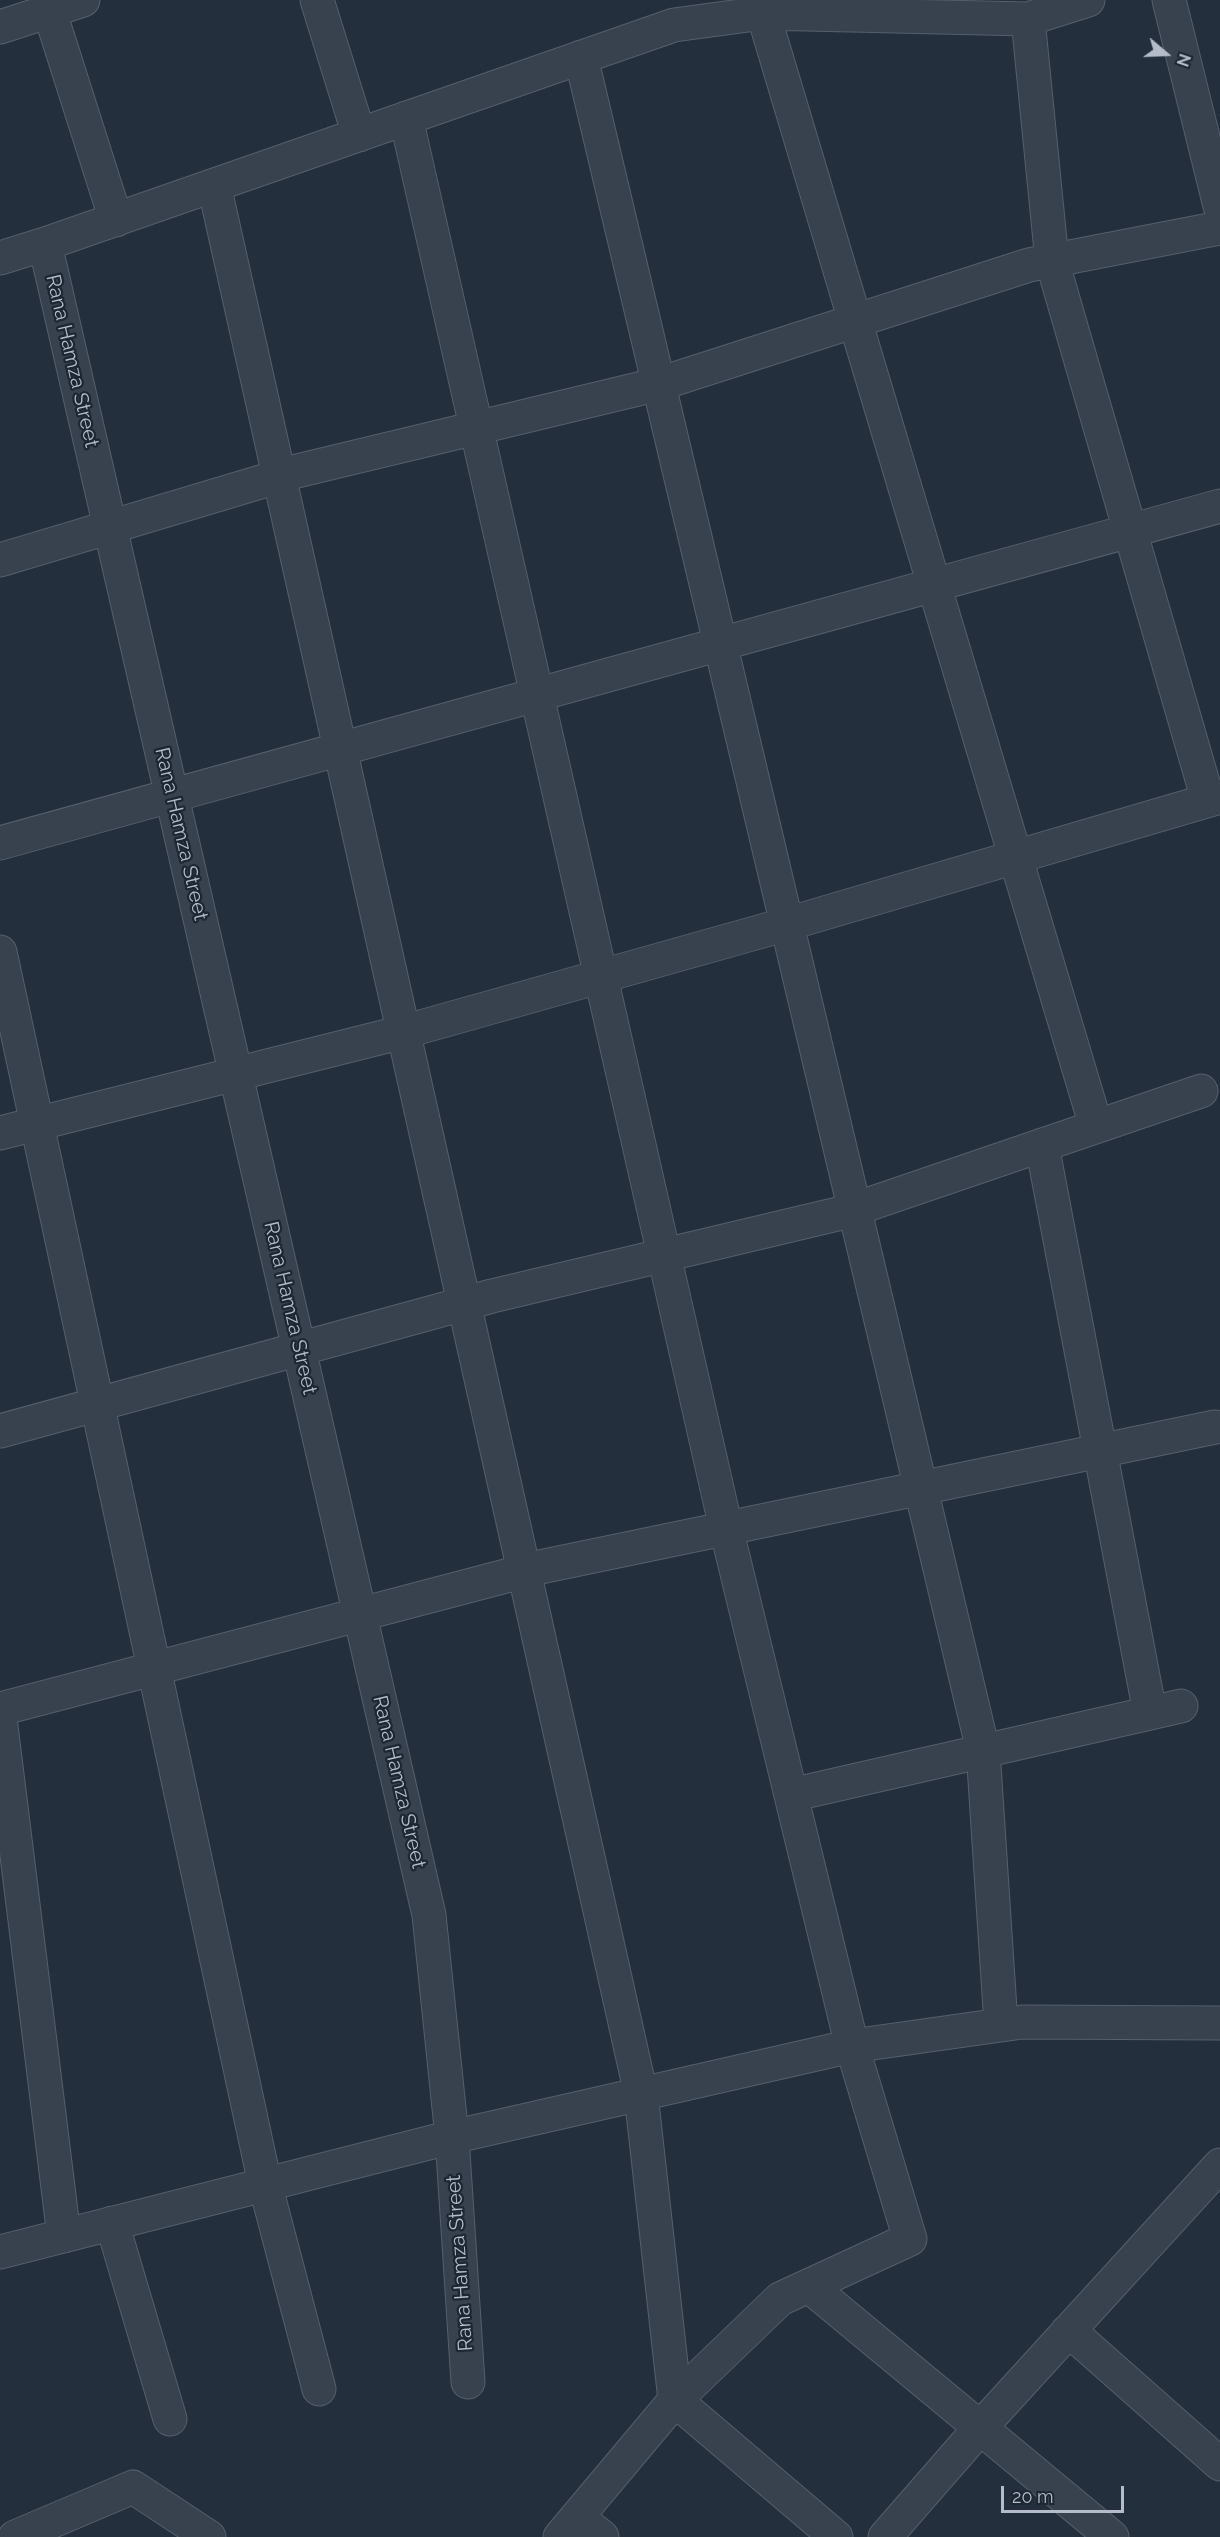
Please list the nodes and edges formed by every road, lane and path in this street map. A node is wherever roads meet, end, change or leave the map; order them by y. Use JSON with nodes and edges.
{"nodes":[{"id":1,"x":83,"y":0,"type":"edge"},
{"id":2,"x":317,"y":0,"type":"edge"},
{"id":3,"x":1088,"y":0,"type":"edge"},
{"id":4,"x":1169,"y":0,"type":"edge"},
{"id":5,"x":47,"y":5,"type":"edge"},
{"id":6,"x":763,"y":13,"type":"junction"},
{"id":7,"x":1028,"y":19,"type":"junction"},
{"id":8,"x":0,"y":27,"type":"edge"},
{"id":9,"x":581,"y":57,"type":"junction"},
{"id":10,"x":406,"y":118,"type":"junction"},
{"id":11,"x":359,"y":135,"type":"junction"},
{"id":12,"x":214,"y":185,"type":"junction"},
{"id":13,"x":1220,"y":206,"type":"edge"},
{"id":14,"x":116,"y":220,"type":"junction"},
{"id":15,"x":1220,"y":228,"type":"edge"},
{"id":16,"x":45,"y":244,"type":"junction"},
{"id":17,"x":0,"y":258,"type":"edge"},
{"id":18,"x":1052,"y":261,"type":"junction"},
{"id":19,"x":855,"y":321,"type":"junction"},
{"id":20,"x":659,"y":384,"type":"junction"},
{"id":21,"x":477,"y":428,"type":"junction"},
{"id":22,"x":279,"y":476,"type":"junction"},
{"id":23,"x":1220,"y":506,"type":"edge"},
{"id":24,"x":110,"y":527,"type":"junction"},
{"id":25,"x":1131,"y":531,"type":"junction"},
{"id":26,"x":0,"y":560,"type":"edge"},
{"id":27,"x":934,"y":585,"type":"junction"},
{"id":28,"x":720,"y":644,"type":"junction"},
{"id":29,"x":537,"y":695,"type":"junction"},
{"id":30,"x":340,"y":749,"type":"junction"},
{"id":31,"x":172,"y":795,"type":"junction"},
{"id":32,"x":1214,"y":799,"type":"edge"},
{"id":33,"x":0,"y":843,"type":"edge"},
{"id":34,"x":1015,"y":857,"type":"junction"},
{"id":35,"x":787,"y":924,"type":"junction"},
{"id":36,"x":0,"y":952,"type":"edge"},
{"id":37,"x":601,"y":976,"type":"junction"},
{"id":38,"x":404,"y":1032,"type":"junction"},
{"id":39,"x":236,"y":1074,"type":"junction"},
{"id":40,"x":1201,"y":1091,"type":"dead end"},
{"id":41,"x":37,"y":1124,"type":"junction"},
{"id":42,"x":1096,"y":1126,"type":"junction"},
{"id":43,"x":0,"y":1133,"type":"edge"},
{"id":44,"x":1042,"y":1145,"type":"junction"},
{"id":45,"x":855,"y":1209,"type":"junction"},
{"id":46,"x":664,"y":1255,"type":"junction"},
{"id":47,"x":464,"y":1303,"type":"junction"},
{"id":48,"x":299,"y":1349,"type":"junction"},
{"id":49,"x":98,"y":1404,"type":"junction"},
{"id":50,"x":1215,"y":1426,"type":"dead end"},
{"id":51,"x":0,"y":1431,"type":"edge"},
{"id":52,"x":1100,"y":1451,"type":"junction"},
{"id":53,"x":921,"y":1488,"type":"junction"},
{"id":54,"x":726,"y":1528,"type":"junction"},
{"id":55,"x":524,"y":1572,"type":"junction"},
{"id":56,"x":360,"y":1614,"type":"junction"},
{"id":57,"x":154,"y":1669,"type":"junction"},
{"id":58,"x":0,"y":1709,"type":"edge"},
{"id":59,"x":0,"y":1718,"type":"edge"},
{"id":60,"x":983,"y":1750,"type":"junction"},
{"id":61,"x":791,"y":1795,"type":"junction"},
{"id":62,"x":1220,"y":2023,"type":"edge"},
{"id":63,"x":1001,"y":2025,"type":"junction"},
{"id":64,"x":852,"y":2046,"type":"junction"},
{"id":65,"x":640,"y":2094,"type":"junction"},
{"id":66,"x":452,"y":2138,"type":"junction"},
{"id":67,"x":1220,"y":2165,"type":"edge"},
{"id":68,"x":265,"y":2184,"type":"junction"},
{"id":69,"x":112,"y":2223,"type":"junction"},
{"id":70,"x":64,"y":2235,"type":"junction"},
{"id":71,"x":0,"y":2252,"type":"edge"},
{"id":72,"x":809,"y":2286,"type":"junction"},
{"id":73,"x":1067,"y":2332,"type":"junction"},
{"id":74,"x":468,"y":2382,"type":"dead end"},
{"id":75,"x":319,"y":2389,"type":"dead end"},
{"id":76,"x":675,"y":2400,"type":"junction"},
{"id":77,"x":170,"y":2419,"type":"dead end"},
{"id":78,"x":980,"y":2428,"type":"junction"},
{"id":79,"x":1220,"y":2464,"type":"edge"},
{"id":80,"x":569,"y":2527,"type":"edge"},
{"id":81,"x":15,"y":2537,"type":"edge"},
{"id":82,"x":209,"y":2537,"type":"edge"},
{"id":83,"x":602,"y":2537,"type":"edge"},
{"id":84,"x":836,"y":2537,"type":"edge"},
{"id":85,"x":885,"y":2537,"type":"edge"},
{"id":86,"x":1112,"y":2537,"type":"edge"}],
"edges":[{"from":1,"to":5,"type":"street"},
{"from":2,"to":11,"type":"street"},
{"from":3,"to":7,"type":"street"},
{"from":4,"to":13,"type":"street"},
{"from":5,"to":8,"type":"street"},
{"from":5,"to":14,"type":"street"},
{"from":6,"to":7,"type":"street"},
{"from":6,"to":9,"type":"street"},
{"from":6,"to":19,"type":"street"},
{"from":7,"to":18,"type":"street"},
{"from":9,"to":10,"type":"street"},
{"from":9,"to":20,"type":"street"},
{"from":10,"to":11,"type":"street"},
{"from":10,"to":21,"type":"street"},
{"from":11,"to":12,"type":"street"},
{"from":12,"to":14,"type":"street"},
{"from":12,"to":22,"type":"street"},
{"from":14,"to":16,"type":"street"},
{"from":15,"to":18,"type":"street"},
{"from":16,"to":17,"type":"street"},
{"from":16,"to":24,"type":"street","name":"Rana Hamza Street"},
{"from":18,"to":19,"type":"street"},
{"from":18,"to":25,"type":"street"},
{"from":19,"to":20,"type":"street"},
{"from":19,"to":27,"type":"street"},
{"from":20,"to":21,"type":"street"},
{"from":20,"to":28,"type":"street"},
{"from":21,"to":22,"type":"street"},
{"from":21,"to":29,"type":"street"},
{"from":22,"to":24,"type":"street"},
{"from":22,"to":30,"type":"street"},
{"from":23,"to":25,"type":"street"},
{"from":24,"to":26,"type":"street"},
{"from":24,"to":31,"type":"street","name":"Rana Hamza Street"},
{"from":25,"to":27,"type":"street"},
{"from":25,"to":32,"type":"street"},
{"from":27,"to":28,"type":"street"},
{"from":27,"to":34,"type":"street"},
{"from":28,"to":29,"type":"street"},
{"from":28,"to":35,"type":"street"},
{"from":29,"to":30,"type":"street"},
{"from":29,"to":37,"type":"street"},
{"from":30,"to":31,"type":"street"},
{"from":30,"to":38,"type":"street"},
{"from":31,"to":33,"type":"street"},
{"from":31,"to":39,"type":"street","name":"Rana Hamza Street"},
{"from":32,"to":34,"type":"street"},
{"from":34,"to":35,"type":"street"},
{"from":34,"to":42,"type":"street"},
{"from":35,"to":37,"type":"street"},
{"from":35,"to":45,"type":"street"},
{"from":36,"to":41,"type":"street"},
{"from":37,"to":38,"type":"street"},
{"from":37,"to":46,"type":"street"},
{"from":38,"to":39,"type":"street"},
{"from":38,"to":47,"type":"street"},
{"from":39,"to":41,"type":"street"},
{"from":39,"to":48,"type":"street","name":"Rana Hamza Street"},
{"from":40,"to":42,"type":"street"},
{"from":41,"to":43,"type":"street"},
{"from":41,"to":49,"type":"street"},
{"from":42,"to":44,"type":"street"},
{"from":44,"to":45,"type":"street"},
{"from":44,"to":52,"type":"street"},
{"from":45,"to":46,"type":"street"},
{"from":45,"to":53,"type":"street"},
{"from":46,"to":47,"type":"street"},
{"from":46,"to":54,"type":"street"},
{"from":47,"to":48,"type":"street"},
{"from":47,"to":55,"type":"street"},
{"from":48,"to":49,"type":"street"},
{"from":48,"to":56,"type":"street","name":"Rana Hamza Street"},
{"from":49,"to":51,"type":"street"},
{"from":49,"to":57,"type":"street"},
{"from":50,"to":52,"type":"street"},
{"from":52,"to":53,"type":"street"},
{"from":52,"to":60,"type":"street"},
{"from":53,"to":54,"type":"street"},
{"from":53,"to":60,"type":"street"},
{"from":54,"to":55,"type":"street"},
{"from":54,"to":61,"type":"street"},
{"from":55,"to":56,"type":"street"},
{"from":55,"to":65,"type":"street"},
{"from":56,"to":57,"type":"street"},
{"from":56,"to":66,"type":"street","name":"Rana Hamza Street"},
{"from":57,"to":58,"type":"street"},
{"from":57,"to":68,"type":"street"},
{"from":59,"to":70,"type":"street"},
{"from":60,"to":61,"type":"street"},
{"from":60,"to":63,"type":"street"},
{"from":61,"to":64,"type":"street"},
{"from":62,"to":63,"type":"street"},
{"from":63,"to":64,"type":"street"},
{"from":64,"to":65,"type":"street"},
{"from":64,"to":72,"type":"street"},
{"from":65,"to":66,"type":"street"},
{"from":65,"to":76,"type":"street"},
{"from":66,"to":68,"type":"street"},
{"from":66,"to":74,"type":"street","name":"Rana Hamza Street"},
{"from":67,"to":73,"type":"street"},
{"from":68,"to":69,"type":"street"},
{"from":68,"to":75,"type":"street"},
{"from":69,"to":70,"type":"street"},
{"from":69,"to":77,"type":"street"},
{"from":70,"to":71,"type":"street"},
{"from":72,"to":76,"type":"street"},
{"from":72,"to":78,"type":"street"},
{"from":73,"to":78,"type":"street"},
{"from":73,"to":79,"type":"street"},
{"from":76,"to":80,"type":"street"},
{"from":76,"to":84,"type":"street"},
{"from":78,"to":85,"type":"street"},
{"from":78,"to":86,"type":"street"},
{"from":80,"to":83,"type":"street"},
{"from":81,"to":82,"type":"street"}]}
